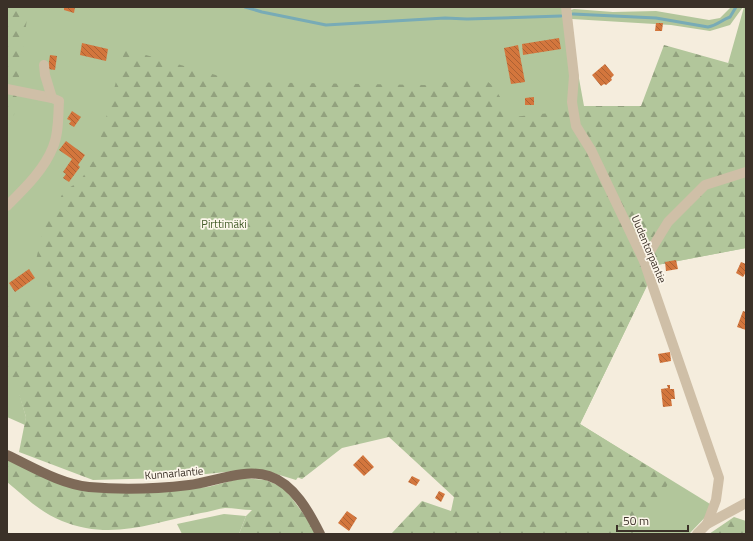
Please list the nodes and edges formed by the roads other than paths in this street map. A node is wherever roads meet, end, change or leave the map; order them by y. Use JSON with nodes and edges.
{"nodes":[{"id":1,"x":566,"y":7,"type":"edge"},
{"id":2,"x":44,"y":65,"type":"dead end"},
{"id":3,"x":7,"y":89,"type":"edge"},
{"id":4,"x":52,"y":98,"type":"junction"},
{"id":5,"x":746,"y":172,"type":"edge"},
{"id":6,"x":7,"y":206,"type":"edge"},
{"id":7,"x":644,"y":261,"type":"junction"},
{"id":8,"x":7,"y":455,"type":"edge"},
{"id":9,"x":746,"y":502,"type":"edge"},
{"id":10,"x":707,"y":524,"type":"junction"},
{"id":11,"x":320,"y":534,"type":"edge"},
{"id":12,"x":696,"y":534,"type":"edge"}],
"edges":[{"from":1,"to":7,"type":"street","name":"Uudentorpantie"},
{"from":2,"to":4,"type":"street"},
{"from":3,"to":4,"type":"street"},
{"from":4,"to":6,"type":"street"},
{"from":5,"to":7,"type":"street"},
{"from":7,"to":10,"type":"street","name":"Uudentorpantie"},
{"from":8,"to":11,"type":"main road","name":"Kunnarlantie"},
{"from":9,"to":10,"type":"street"},
{"from":10,"to":12,"type":"street"}]}
